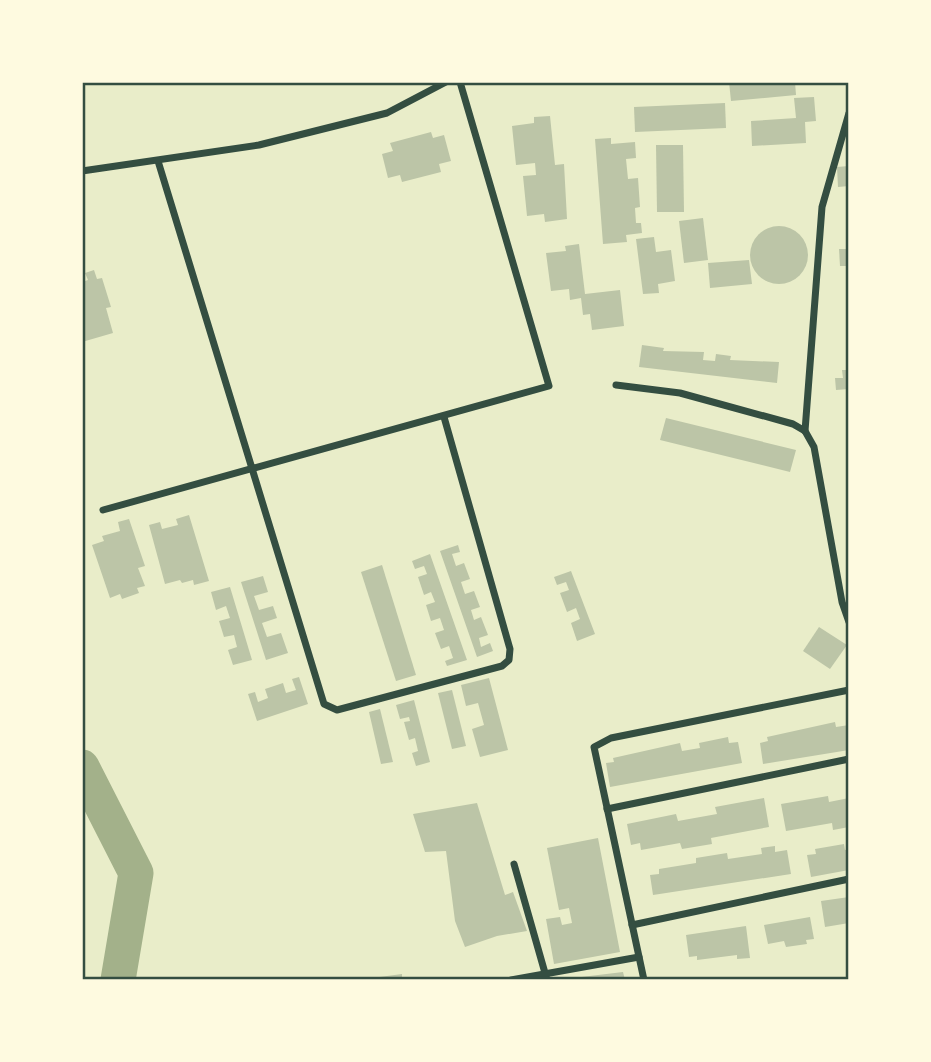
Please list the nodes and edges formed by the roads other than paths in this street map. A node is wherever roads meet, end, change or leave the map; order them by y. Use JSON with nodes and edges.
{"nodes":[{"id":1,"x":446,"y":82,"type":"edge"},
{"id":2,"x":460,"y":82,"type":"edge"},
{"id":3,"x":849,"y":113,"type":"edge"},
{"id":4,"x":158,"y":161,"type":"junction"},
{"id":5,"x":82,"y":171,"type":"edge"},
{"id":6,"x":616,"y":385,"type":"dead end"},
{"id":7,"x":444,"y":417,"type":"junction"},
{"id":8,"x":806,"y":431,"type":"junction"},
{"id":9,"x":253,"y":466,"type":"junction"},
{"id":10,"x":103,"y":510,"type":"dead end"},
{"id":11,"x":849,"y":622,"type":"edge"},
{"id":12,"x":849,"y":690,"type":"edge"},
{"id":13,"x":849,"y":759,"type":"edge"},
{"id":14,"x":607,"y":809,"type":"junction"},
{"id":15,"x":514,"y":864,"type":"dead end"},
{"id":16,"x":849,"y":879,"type":"edge"},
{"id":17,"x":632,"y":925,"type":"junction"},
{"id":18,"x":639,"y":957,"type":"junction"},
{"id":19,"x":546,"y":977,"type":"edge"},
{"id":20,"x":511,"y":980,"type":"edge"},
{"id":21,"x":644,"y":980,"type":"edge"}],
"edges":[{"from":1,"to":4,"type":"street"},
{"from":2,"to":7,"type":"street"},
{"from":3,"to":8,"type":"street"},
{"from":4,"to":5,"type":"street"},
{"from":4,"to":9,"type":"street"},
{"from":6,"to":8,"type":"street"},
{"from":7,"to":9,"type":"street"},
{"from":7,"to":9,"type":"street"},
{"from":8,"to":11,"type":"street"},
{"from":9,"to":10,"type":"street"},
{"from":12,"to":14,"type":"street"},
{"from":13,"to":14,"type":"street"},
{"from":14,"to":17,"type":"street"},
{"from":15,"to":19,"type":"street"},
{"from":16,"to":17,"type":"street"},
{"from":17,"to":18,"type":"street"},
{"from":18,"to":19,"type":"street"},
{"from":18,"to":21,"type":"street"},
{"from":19,"to":20,"type":"street"}]}
